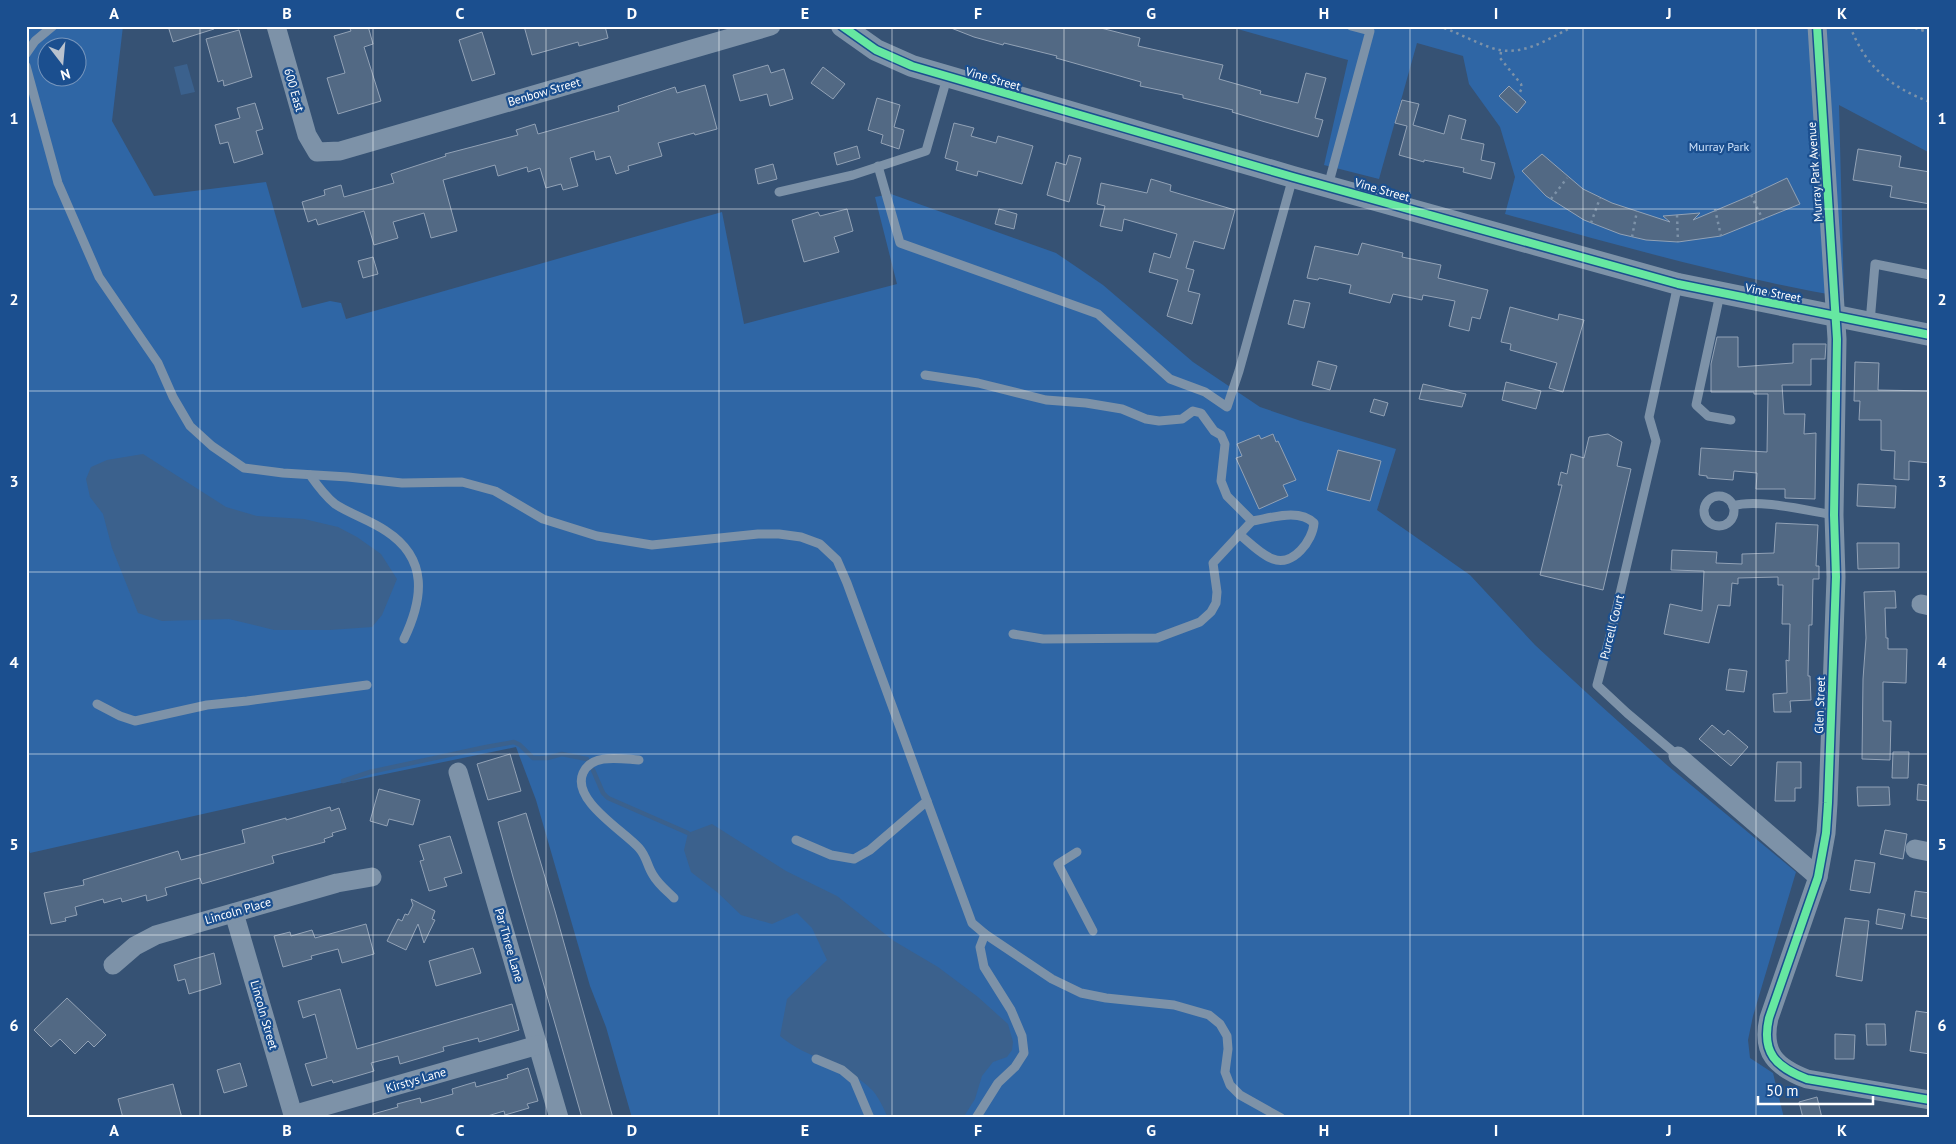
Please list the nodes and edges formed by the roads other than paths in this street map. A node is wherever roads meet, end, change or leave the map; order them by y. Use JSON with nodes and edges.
{"nodes":[{"id":1,"x":53,"y":26,"type":"edge"},
{"id":2,"x":276,"y":26,"type":"edge"},
{"id":3,"x":771,"y":26,"type":"edge"},
{"id":4,"x":842,"y":26,"type":"edge"},
{"id":5,"x":1351,"y":26,"type":"edge"},
{"id":6,"x":1817,"y":26,"type":"edge"},
{"id":7,"x":26,"y":54,"type":"edge"},
{"id":8,"x":26,"y":66,"type":"edge"},
{"id":9,"x":947,"y":78,"type":"junction"},
{"id":10,"x":317,"y":152,"type":"joint"},
{"id":11,"x":878,"y":166,"type":"junction"},
{"id":12,"x":1294,"y":177,"type":"junction"},
{"id":13,"x":1328,"y":186,"type":"junction"},
{"id":14,"x":778,"y":192,"type":"dead end"},
{"id":15,"x":1930,"y":275,"type":"edge"},
{"id":16,"x":1678,"y":284,"type":"junction"},
{"id":17,"x":1720,"y":294,"type":"junction"},
{"id":18,"x":1835,"y":316,"type":"junction"},
{"id":19,"x":1870,"y":322,"type":"junction"},
{"id":20,"x":1930,"y":335,"type":"edge"},
{"id":21,"x":925,"y":375,"type":"dead end"},
{"id":22,"x":1731,"y":420,"type":"dead end"},
{"id":23,"x":310,"y":475,"type":"junction"},
{"id":24,"x":1733,"y":506,"type":"dead end"},
{"id":25,"x":1834,"y":515,"type":"junction"},
{"id":26,"x":1252,"y":521,"type":"junction"},
{"id":27,"x":1239,"y":534,"type":"junction"},
{"id":28,"x":1013,"y":634,"type":"dead end"},
{"id":29,"x":404,"y":639,"type":"dead end"},
{"id":30,"x":367,"y":685,"type":"dead end"},
{"id":31,"x":97,"y":704,"type":"dead end"},
{"id":32,"x":1678,"y":756,"type":"joint"},
{"id":33,"x":639,"y":760,"type":"dead end"},
{"id":34,"x":458,"y":772,"type":"dead end"},
{"id":35,"x":928,"y":801,"type":"junction"},
{"id":36,"x":796,"y":840,"type":"dead end"},
{"id":37,"x":1078,"y":852,"type":"dead end"},
{"id":38,"x":372,"y":877,"type":"dead end"},
{"id":39,"x":1818,"y":877,"type":"junction"},
{"id":40,"x":674,"y":898,"type":"dead end"},
{"id":41,"x":234,"y":913,"type":"junction"},
{"id":42,"x":1093,"y":931,"type":"dead end"},
{"id":43,"x":985,"y":934,"type":"junction"},
{"id":44,"x":113,"y":965,"type":"dead end"},
{"id":45,"x":538,"y":1045,"type":"junction"},
{"id":46,"x":816,"y":1059,"type":"dead end"},
{"id":47,"x":862,"y":1100,"type":"junction"},
{"id":48,"x":1930,"y":1100,"type":"edge"},
{"id":49,"x":294,"y":1116,"type":"edge"},
{"id":50,"x":559,"y":1118,"type":"edge"},
{"id":51,"x":861,"y":1118,"type":"edge"},
{"id":52,"x":870,"y":1118,"type":"edge"},
{"id":53,"x":976,"y":1118,"type":"edge"},
{"id":54,"x":1281,"y":1118,"type":"edge"}],
"edges":[{"from":1,"to":7,"type":"lane"},
{"from":2,"to":10,"type":"street","name":"600 East"},
{"from":3,"to":10,"type":"street","name":"Benbow Street"},
{"from":4,"to":9,"type":"street","name":"Vine Street"},
{"from":5,"to":13,"type":"lane"},
{"from":6,"to":18,"type":"street","name":"Murray Park Avenue"},
{"from":8,"to":23,"type":"lane"},
{"from":9,"to":11,"type":"lane"},
{"from":9,"to":12,"type":"street","name":"Vine Street"},
{"from":11,"to":12,"type":"lane"},
{"from":11,"to":14,"type":"lane"},
{"from":12,"to":13,"type":"street","name":"Vine Street"},
{"from":13,"to":16,"type":"street","name":"Vine Street"},
{"from":15,"to":19,"type":"lane"},
{"from":16,"to":17,"type":"street","name":"Vine Street"},
{"from":16,"to":32,"type":"lane","name":"Purcell Court"},
{"from":17,"to":18,"type":"street","name":"Vine Street"},
{"from":17,"to":22,"type":"lane"},
{"from":18,"to":19,"type":"street","name":"Vine Street"},
{"from":18,"to":25,"type":"street","name":"Glen Street"},
{"from":19,"to":20,"type":"street","name":"Vine Street"},
{"from":21,"to":26,"type":"lane"},
{"from":23,"to":29,"type":"lane"},
{"from":23,"to":35,"type":"lane"},
{"from":24,"to":25,"type":"lane"},
{"from":25,"to":39,"type":"street","name":"Glen Street"},
{"from":26,"to":27,"type":"lane"},
{"from":26,"to":27,"type":"lane"},
{"from":27,"to":28,"type":"lane"},
{"from":30,"to":31,"type":"lane"},
{"from":32,"to":39,"type":"street","name":"Purcell Court"},
{"from":33,"to":40,"type":"lane"},
{"from":34,"to":45,"type":"street","name":"Par Three Lane"},
{"from":35,"to":36,"type":"lane"},
{"from":35,"to":43,"type":"lane"},
{"from":37,"to":42,"type":"lane"},
{"from":38,"to":41,"type":"street","name":"Lincoln Place"},
{"from":39,"to":48,"type":"street","name":"Glen Street"},
{"from":41,"to":44,"type":"street","name":"Lincoln Place"},
{"from":41,"to":49,"type":"street","name":"Lincoln Street"},
{"from":43,"to":53,"type":"lane"},
{"from":43,"to":54,"type":"lane"},
{"from":45,"to":49,"type":"street","name":"Kirstys Lane"},
{"from":45,"to":50,"type":"street","name":"Par Three Lane"},
{"from":46,"to":47,"type":"lane"},
{"from":47,"to":51,"type":"lane"},
{"from":47,"to":52,"type":"lane"}]}
